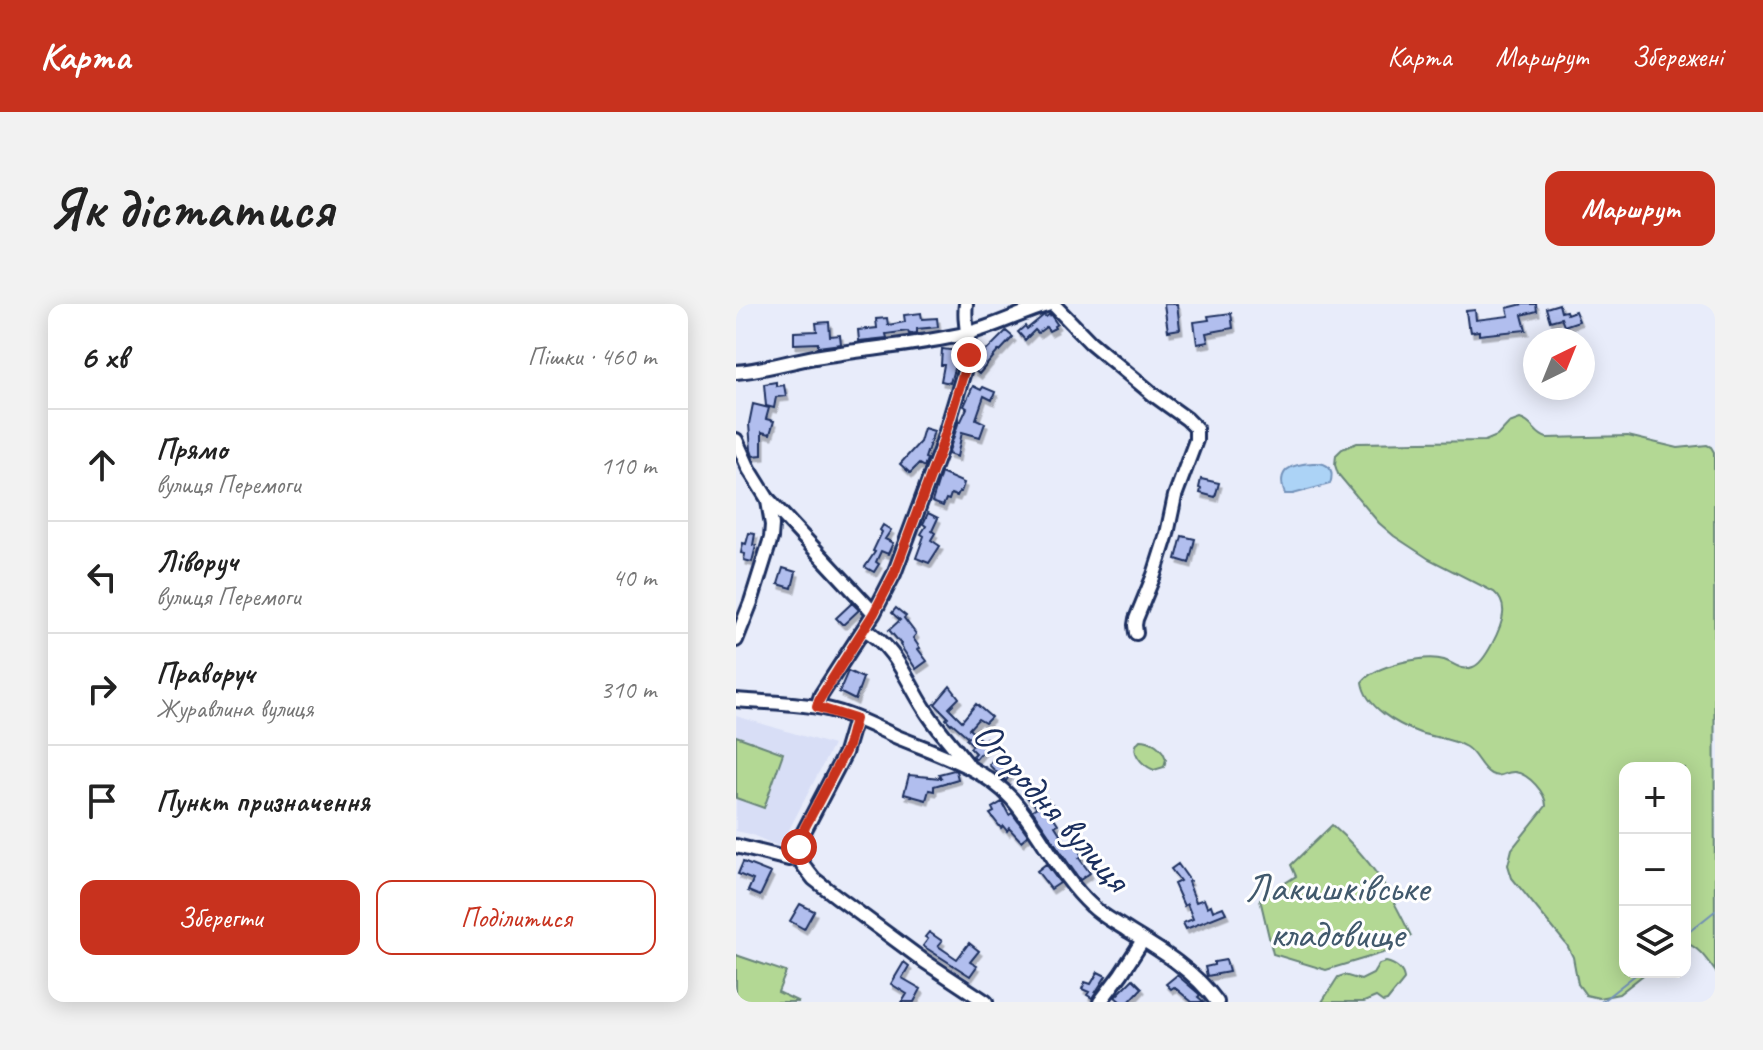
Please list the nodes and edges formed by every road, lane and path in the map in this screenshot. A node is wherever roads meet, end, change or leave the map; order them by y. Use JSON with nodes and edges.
{"nodes":[{"id":1,"x":966,"y":304,"type":"edge"},
{"id":2,"x":1051,"y":304,"type":"edge"},
{"id":3,"x":966,"y":333,"type":"junction"},
{"id":4,"x":736,"y":372,"type":"edge"},
{"id":5,"x":736,"y":440,"type":"edge"},
{"id":6,"x":767,"y":498,"type":"junction"},
{"id":7,"x":874,"y":613,"type":"junction"},
{"id":8,"x":864,"y":629,"type":"junction"},
{"id":9,"x":1136,"y":633,"type":"dead end"},
{"id":10,"x":736,"y":640,"type":"edge"},
{"id":11,"x":736,"y":700,"type":"edge"},
{"id":12,"x":817,"y":707,"type":"junction"},
{"id":13,"x":855,"y":719,"type":"junction"},
{"id":14,"x":969,"y":768,"type":"junction"},
{"id":15,"x":736,"y":846,"type":"edge"},
{"id":16,"x":800,"y":858,"type":"junction"},
{"id":17,"x":1143,"y":940,"type":"junction"},
{"id":18,"x":986,"y":1002,"type":"edge"},
{"id":19,"x":1100,"y":1002,"type":"edge"},
{"id":20,"x":1217,"y":1002,"type":"edge"}],
"edges":[{"from":1,"to":3,"type":"street"},
{"from":2,"to":3,"type":"street"},
{"from":2,"to":9,"type":"street"},
{"from":3,"to":4,"type":"street"},
{"from":3,"to":7,"type":"street"},
{"from":5,"to":6,"type":"street"},
{"from":6,"to":7,"type":"street"},
{"from":6,"to":10,"type":"street"},
{"from":7,"to":8,"type":"street"},
{"from":8,"to":12,"type":"street"},
{"from":8,"to":14,"type":"street","name":"Огородня вулиця"},
{"from":11,"to":12,"type":"street"},
{"from":12,"to":13,"type":"street"},
{"from":13,"to":14,"type":"street"},
{"from":13,"to":16,"type":"street"},
{"from":14,"to":17,"type":"street","name":"Огородня вулиця"},
{"from":15,"to":16,"type":"street"},
{"from":16,"to":18,"type":"street"},
{"from":17,"to":19,"type":"street"},
{"from":17,"to":20,"type":"street","name":"Огородня вулиця"}]}
